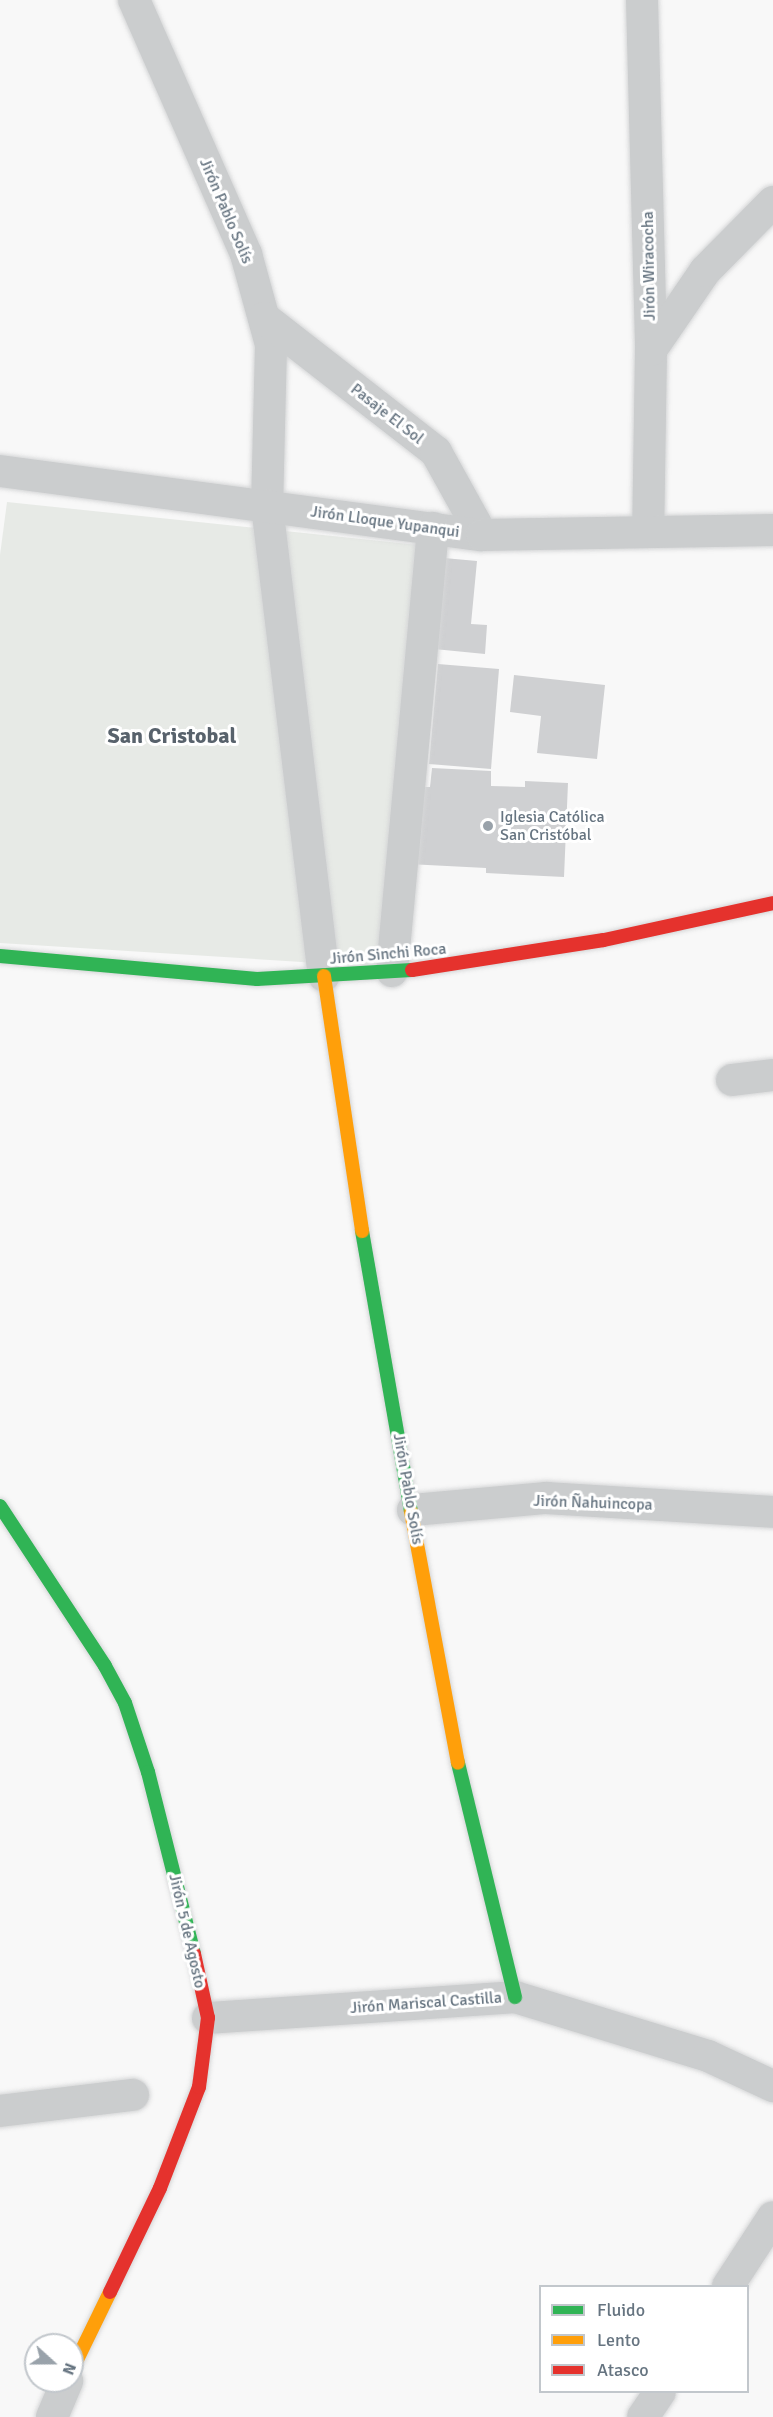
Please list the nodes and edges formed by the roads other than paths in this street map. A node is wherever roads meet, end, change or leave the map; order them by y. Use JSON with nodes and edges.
{"nodes":[{"id":1,"x":134,"y":0,"type":"edge"},
{"id":2,"x":642,"y":0,"type":"edge"},
{"id":3,"x":773,"y":202,"type":"edge"},
{"id":4,"x":264,"y":318,"type":"junction"},
{"id":5,"x":651,"y":350,"type":"junction"},
{"id":6,"x":0,"y":471,"type":"edge"},
{"id":7,"x":267,"y":506,"type":"junction"},
{"id":8,"x":433,"y":528,"type":"junction"},
{"id":9,"x":773,"y":530,"type":"edge"},
{"id":10,"x":648,"y":532,"type":"junction"},
{"id":11,"x":482,"y":535,"type":"junction"},
{"id":12,"x":773,"y":903,"type":"edge"},
{"id":13,"x":0,"y":956,"type":"edge"},
{"id":14,"x":392,"y":971,"type":"junction"},
{"id":15,"x":324,"y":976,"type":"junction"},
{"id":16,"x":773,"y":1075,"type":"edge"},
{"id":17,"x":732,"y":1080,"type":"dead end"},
{"id":18,"x":0,"y":1506,"type":"edge"},
{"id":19,"x":412,"y":1510,"type":"junction"},
{"id":20,"x":773,"y":1512,"type":"edge"},
{"id":21,"x":515,"y":1997,"type":"junction"},
{"id":22,"x":208,"y":2018,"type":"junction"},
{"id":23,"x":773,"y":2086,"type":"edge"},
{"id":24,"x":134,"y":2095,"type":"dead end"},
{"id":25,"x":0,"y":2111,"type":"edge"},
{"id":26,"x":773,"y":2217,"type":"edge"},
{"id":27,"x":729,"y":2285,"type":"edge"},
{"id":28,"x":84,"y":2345,"type":"edge"},
{"id":29,"x":62,"y":2393,"type":"edge"},
{"id":30,"x":659,"y":2393,"type":"edge"},
{"id":31,"x":52,"y":2417,"type":"edge"},
{"id":32,"x":643,"y":2417,"type":"edge"}],
"edges":[{"from":1,"to":4,"type":"street","name":"Jirón Pablo Solís"},
{"from":2,"to":5,"type":"street","name":"Jirón Wiracocha"},
{"from":3,"to":5,"type":"street"},
{"from":4,"to":7,"type":"street","name":"Jirón Pablo Solís"},
{"from":4,"to":11,"type":"street","name":"Pasaje El Sol"},
{"from":5,"to":10,"type":"street","name":"Jirón Wiracocha"},
{"from":6,"to":7,"type":"street","name":"Jirón Lloque Yupanqui"},
{"from":7,"to":8,"type":"street","name":"Jirón Lloque Yupanqui"},
{"from":7,"to":15,"type":"street","name":"Jirón Pablo Solís"},
{"from":8,"to":11,"type":"street","name":"Jirón Lloque Yupanqui"},
{"from":8,"to":14,"type":"street"},
{"from":9,"to":10,"type":"street","name":"Jirón Lloque Yupanqui"},
{"from":10,"to":11,"type":"street","name":"Jirón Lloque Yupanqui"},
{"from":12,"to":14,"type":"street","name":"Jirón Sinchi Roca"},
{"from":13,"to":15,"type":"street","name":"Jirón Sinchi Roca"},
{"from":14,"to":15,"type":"street","name":"Jirón Sinchi Roca"},
{"from":15,"to":19,"type":"street","name":"Jirón Pablo Solís"},
{"from":16,"to":17,"type":"street"},
{"from":18,"to":22,"type":"street","name":"Jirón 5 de Agosto"},
{"from":19,"to":20,"type":"street","name":"Jirón Ñahuincopa"},
{"from":19,"to":21,"type":"street","name":"Jirón Pablo Solís"},
{"from":21,"to":22,"type":"street","name":"Jirón Mariscal Castilla"},
{"from":21,"to":23,"type":"street","name":"Jirón Mariscal Castilla"},
{"from":22,"to":28,"type":"street","name":"Jirón 5 de Agosto"},
{"from":24,"to":25,"type":"street"},
{"from":26,"to":27,"type":"street"},
{"from":29,"to":31,"type":"street"},
{"from":30,"to":32,"type":"street"}]}
